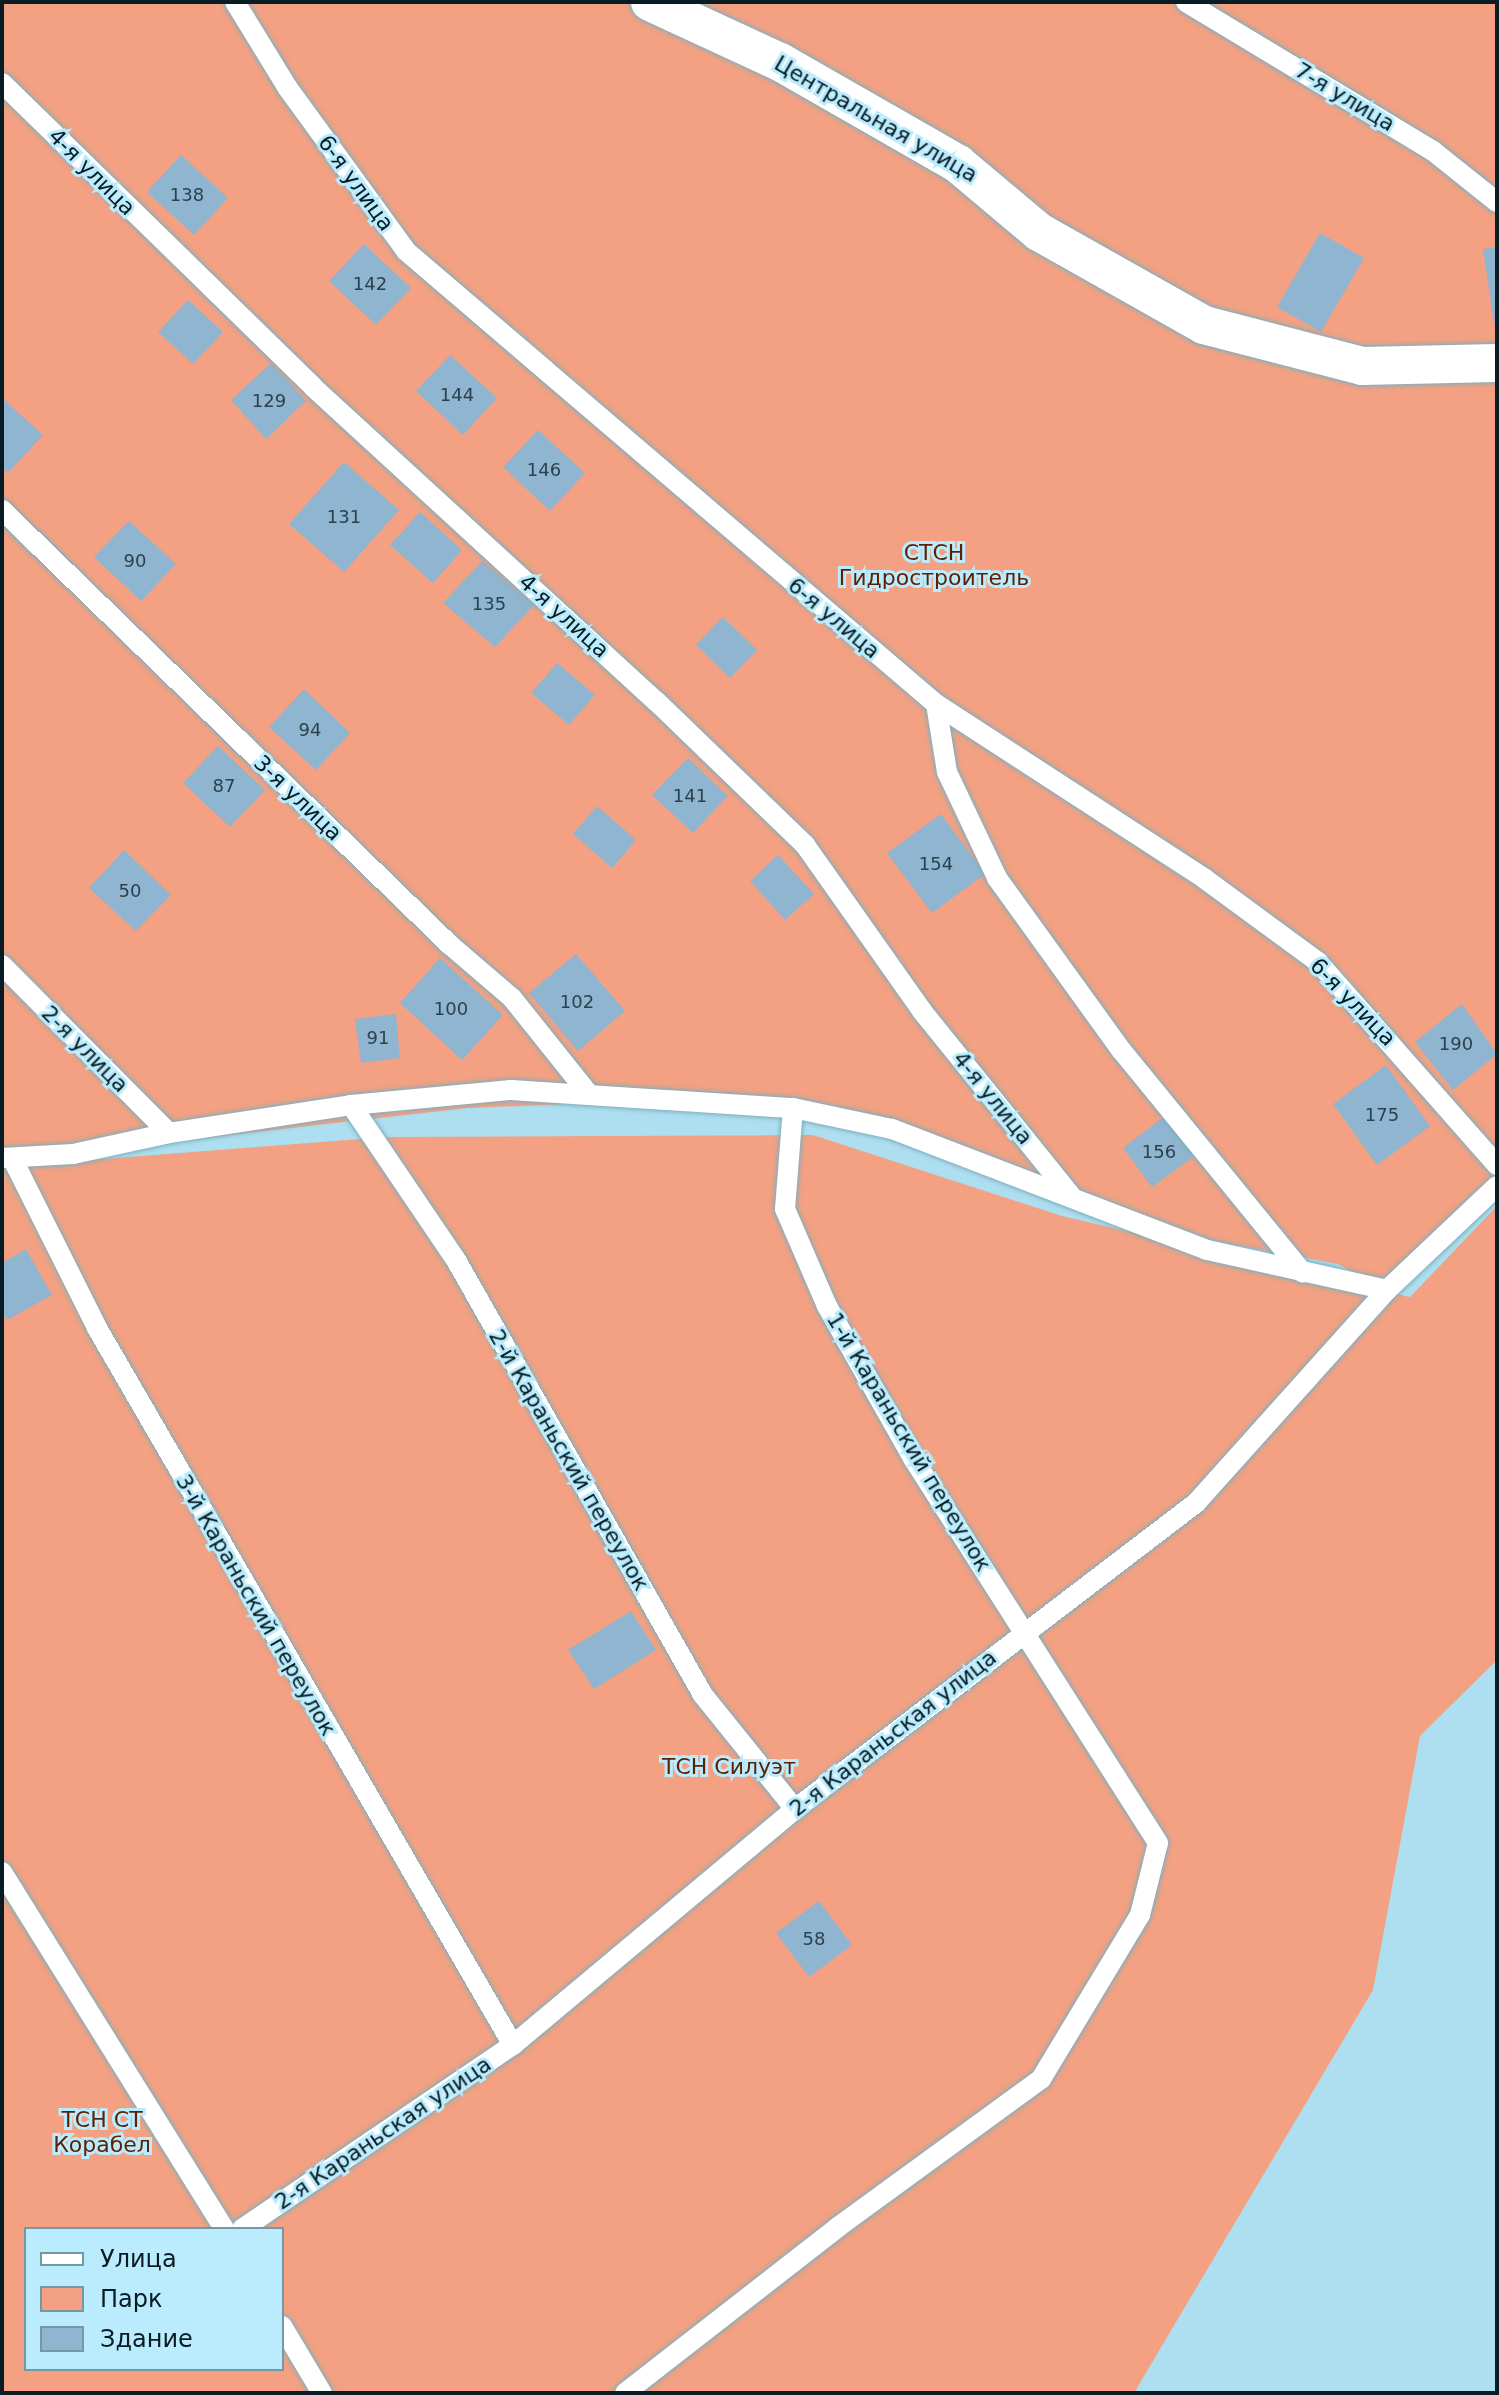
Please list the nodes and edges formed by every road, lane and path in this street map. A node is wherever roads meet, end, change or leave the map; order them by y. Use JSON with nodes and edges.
{"nodes":[{"id":1,"x":235,"y":2,"type":"edge"},
{"id":2,"x":650,"y":2,"type":"edge"},
{"id":3,"x":1186,"y":2,"type":"edge"},
{"id":4,"x":2,"y":83,"type":"edge"},
{"id":5,"x":1497,"y":202,"type":"edge"},
{"id":6,"x":1497,"y":363,"type":"edge"},
{"id":7,"x":2,"y":510,"type":"edge"},
{"id":8,"x":936,"y":704,"type":"junction"},
{"id":9,"x":2,"y":965,"type":"edge"},
{"id":10,"x":587,"y":1092,"type":"junction"},
{"id":11,"x":351,"y":1105,"type":"junction"},
{"id":12,"x":793,"y":1108,"type":"junction"},
{"id":13,"x":169,"y":1133,"type":"junction"},
{"id":14,"x":7,"y":1158,"type":"edge"},
{"id":15,"x":1497,"y":1165,"type":"edge"},
{"id":16,"x":1497,"y":1186,"type":"edge"},
{"id":17,"x":1072,"y":1197,"type":"junction"},
{"id":18,"x":1303,"y":1273,"type":"junction"},
{"id":19,"x":1387,"y":1290,"type":"junction"},
{"id":20,"x":1024,"y":1631,"type":"junction"},
{"id":21,"x":795,"y":1809,"type":"junction"},
{"id":22,"x":2,"y":1872,"type":"edge"},
{"id":23,"x":513,"y":2045,"type":"junction"},
{"id":24,"x":223,"y":2227,"type":"edge"},
{"id":25,"x":245,"y":2227,"type":"edge"},
{"id":26,"x":284,"y":2329,"type":"edge"},
{"id":27,"x":322,"y":2393,"type":"edge"},
{"id":28,"x":625,"y":2393,"type":"edge"}],
"edges":[{"from":1,"to":8,"type":"lane","name":"6-я улица"},
{"from":2,"to":6,"type":"street","name":"Центральная улица"},
{"from":3,"to":5,"type":"lane","name":"7-я улица"},
{"from":4,"to":17,"type":"lane","name":"4-я улица"},
{"from":7,"to":10,"type":"lane","name":"3-я улица"},
{"from":8,"to":15,"type":"lane","name":"6-я улица"},
{"from":8,"to":18,"type":"lane"},
{"from":9,"to":13,"type":"lane","name":"2-я улица"},
{"from":10,"to":11,"type":"lane"},
{"from":10,"to":12,"type":"lane"},
{"from":11,"to":13,"type":"lane"},
{"from":11,"to":21,"type":"lane","name":"2-й Караньский переулок"},
{"from":12,"to":17,"type":"lane"},
{"from":12,"to":20,"type":"lane","name":"1-й Караньский переулок"},
{"from":13,"to":14,"type":"lane"},
{"from":14,"to":23,"type":"lane","name":"3-й Караньский переулок"},
{"from":16,"to":19,"type":"lane","name":"2-я Караньская улица"},
{"from":17,"to":18,"type":"lane"},
{"from":18,"to":19,"type":"lane"},
{"from":19,"to":20,"type":"lane","name":"2-я Караньская улица"},
{"from":20,"to":21,"type":"lane","name":"2-я Караньская улица"},
{"from":20,"to":28,"type":"lane","name":"1-й Караньский переулок"},
{"from":21,"to":23,"type":"lane","name":"2-я Караньская улица"},
{"from":22,"to":24,"type":"lane"},
{"from":23,"to":25,"type":"lane","name":"2-я Караньская улица"},
{"from":26,"to":27,"type":"lane"}]}
